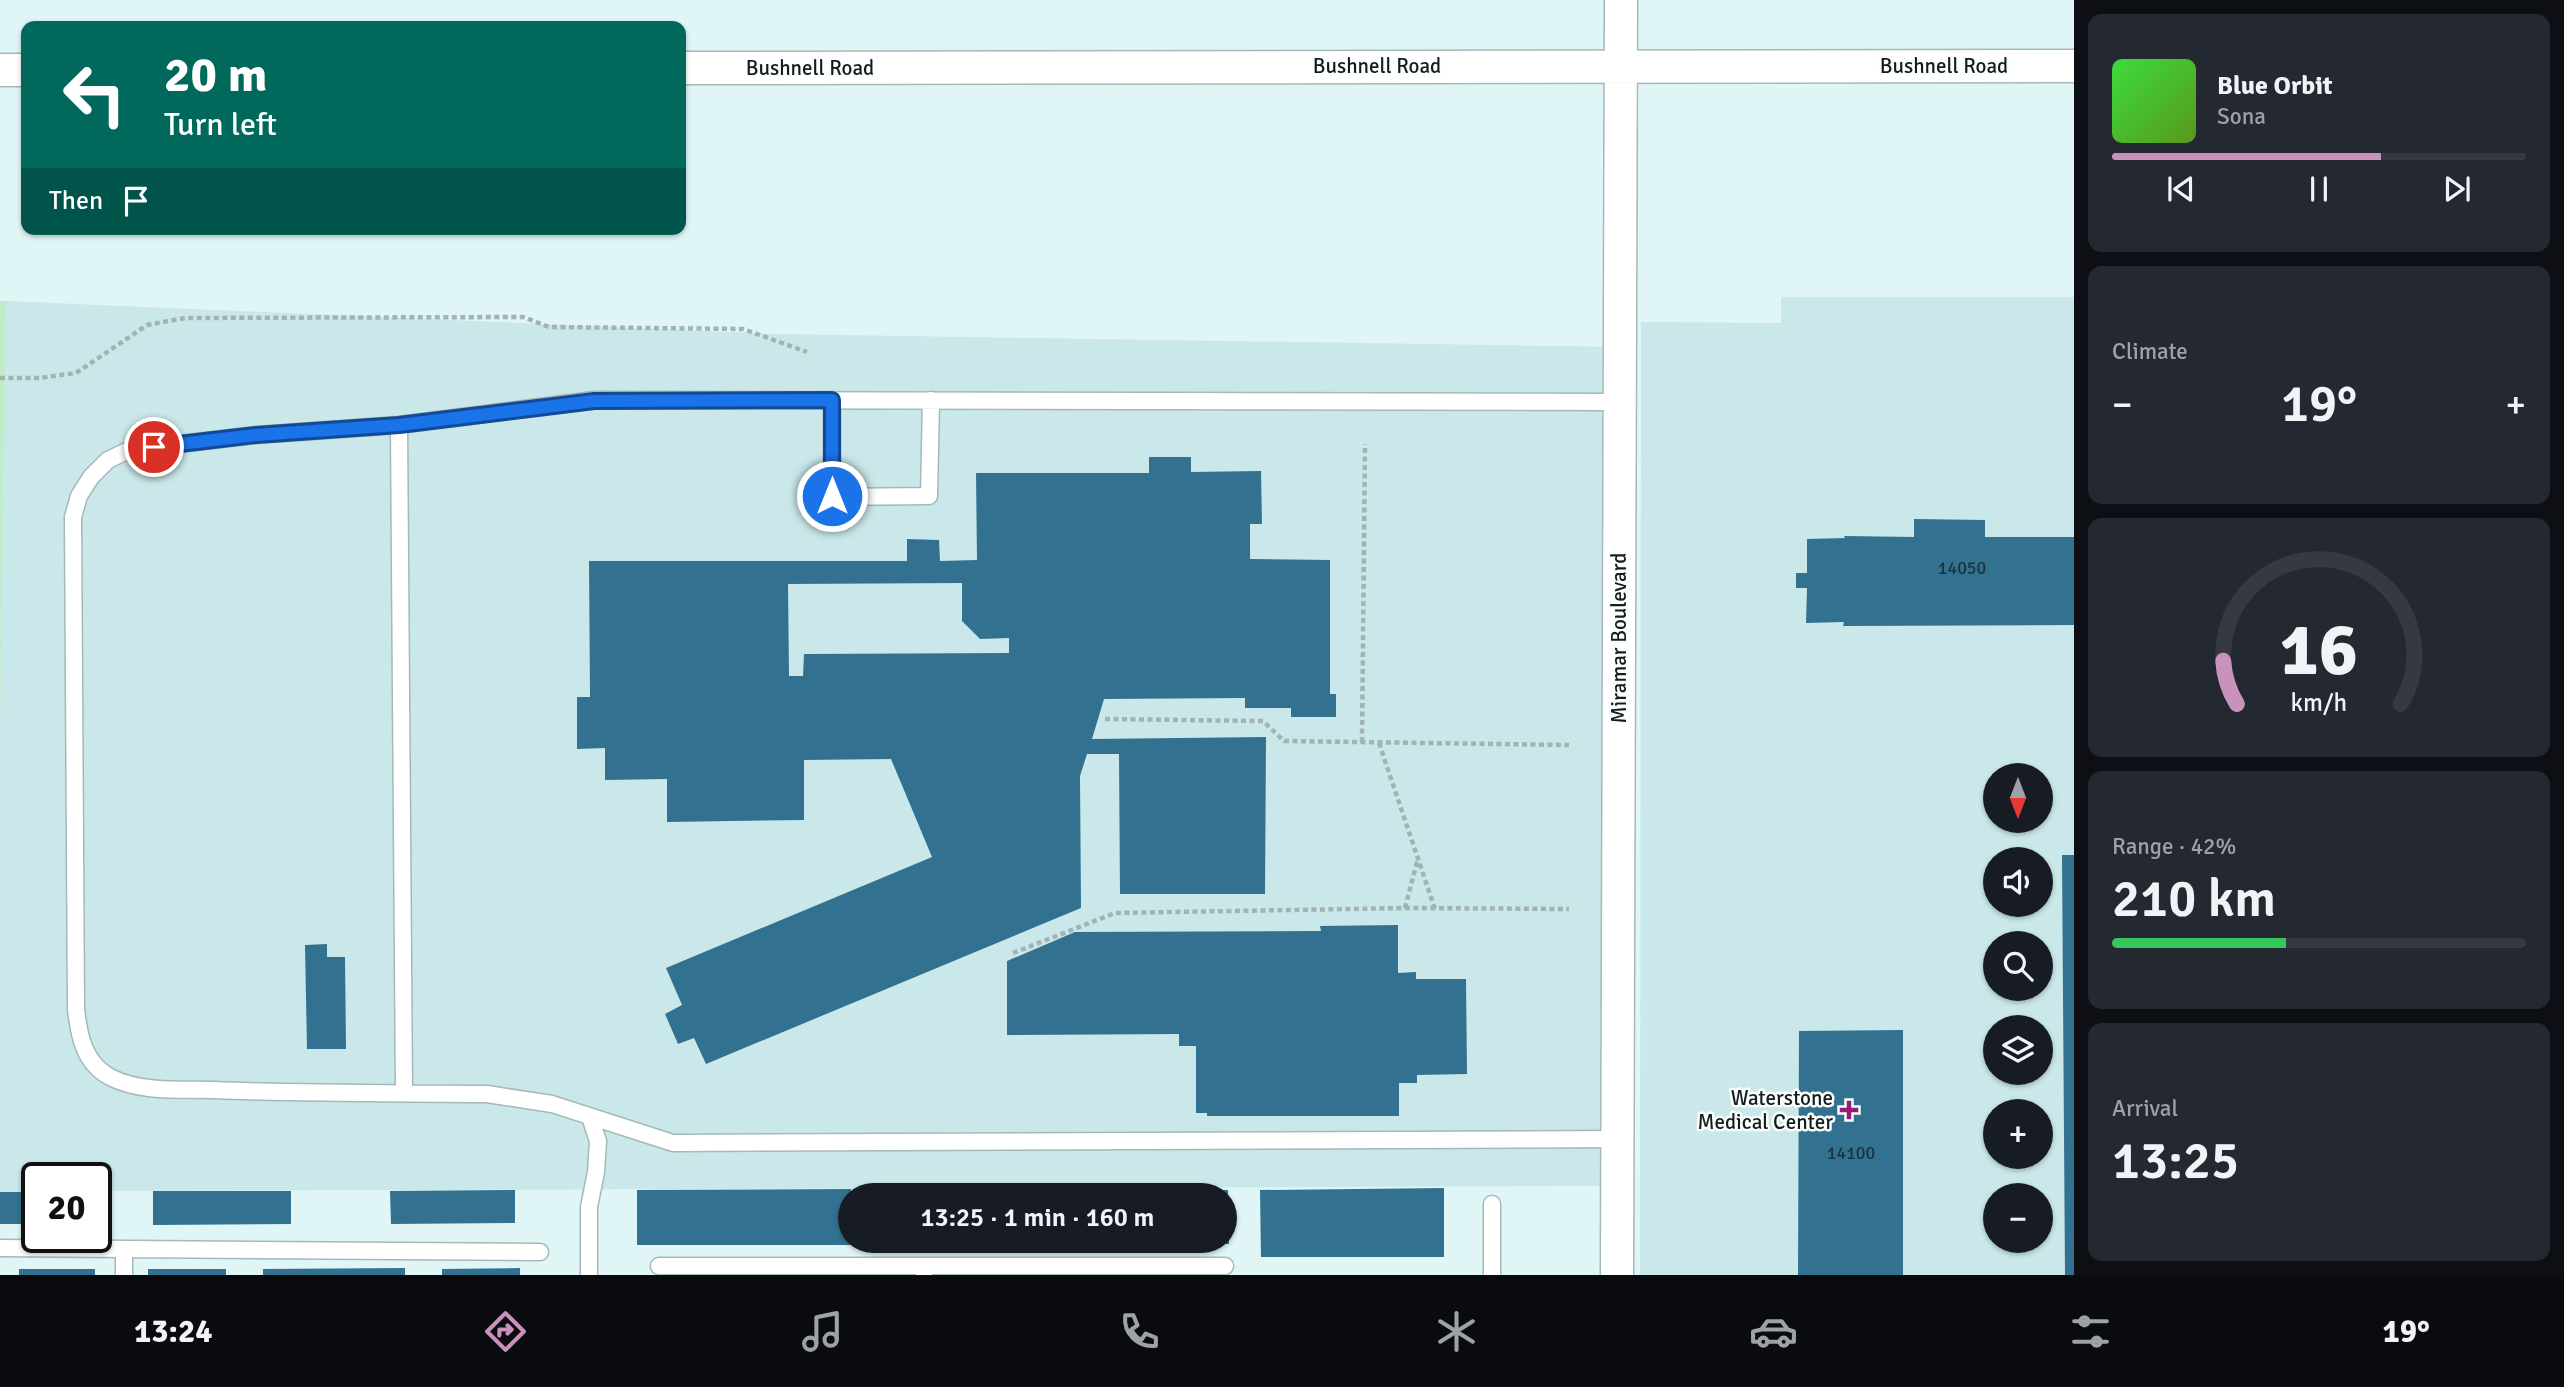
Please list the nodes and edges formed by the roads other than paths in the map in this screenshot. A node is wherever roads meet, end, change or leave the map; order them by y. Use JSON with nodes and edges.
{"nodes":[{"id":1,"x":1621,"y":0,"type":"edge"},
{"id":2,"x":1621,"y":65,"type":"junction"},
{"id":3,"x":2074,"y":65,"type":"edge"},
{"id":4,"x":686,"y":68,"type":"edge"},
{"id":5,"x":0,"y":70,"type":"edge"},
{"id":6,"x":21,"y":70,"type":"edge"},
{"id":7,"x":832,"y":400,"type":"junction"},
{"id":8,"x":931,"y":400,"type":"junction"},
{"id":9,"x":1620,"y":402,"type":"junction"},
{"id":10,"x":399,"y":425,"type":"junction"},
{"id":11,"x":404,"y":1093,"type":"junction"},
{"id":12,"x":590,"y":1117,"type":"junction"},
{"id":13,"x":1617,"y":1139,"type":"junction"},
{"id":14,"x":1492,"y":1205,"type":"dead end"},
{"id":15,"x":0,"y":1248,"type":"edge"},
{"id":16,"x":124,"y":1249,"type":"junction"},
{"id":17,"x":540,"y":1252,"type":"dead end"},
{"id":18,"x":659,"y":1266,"type":"dead end"},
{"id":19,"x":1225,"y":1266,"type":"dead end"},
{"id":20,"x":924,"y":1271,"type":"edge"},
{"id":21,"x":124,"y":1275,"type":"edge"},
{"id":22,"x":590,"y":1275,"type":"edge"},
{"id":23,"x":1492,"y":1275,"type":"edge"},
{"id":24,"x":1617,"y":1275,"type":"edge"}],
"edges":[{"from":1,"to":2,"type":"street","name":"Miramar Boulevard"},
{"from":2,"to":3,"type":"street","name":"Bushnell Road"},
{"from":2,"to":4,"type":"street","name":"Bushnell Road"},
{"from":2,"to":9,"type":"street","name":"Miramar Boulevard"},
{"from":5,"to":6,"type":"street"},
{"from":7,"to":8,"type":"lane"},
{"from":7,"to":8,"type":"lane"},
{"from":7,"to":10,"type":"lane"},
{"from":8,"to":9,"type":"lane"},
{"from":9,"to":13,"type":"street","name":"Miramar Boulevard"},
{"from":10,"to":11,"type":"lane"},
{"from":10,"to":11,"type":"lane"},
{"from":11,"to":12,"type":"lane"},
{"from":12,"to":13,"type":"lane"},
{"from":12,"to":22,"type":"lane"},
{"from":13,"to":24,"type":"street","name":"Miramar Boulevard"},
{"from":14,"to":23,"type":"lane"},
{"from":15,"to":16,"type":"lane"},
{"from":16,"to":17,"type":"lane"},
{"from":16,"to":21,"type":"lane"},
{"from":18,"to":20,"type":"lane"},
{"from":19,"to":20,"type":"lane"}]}
